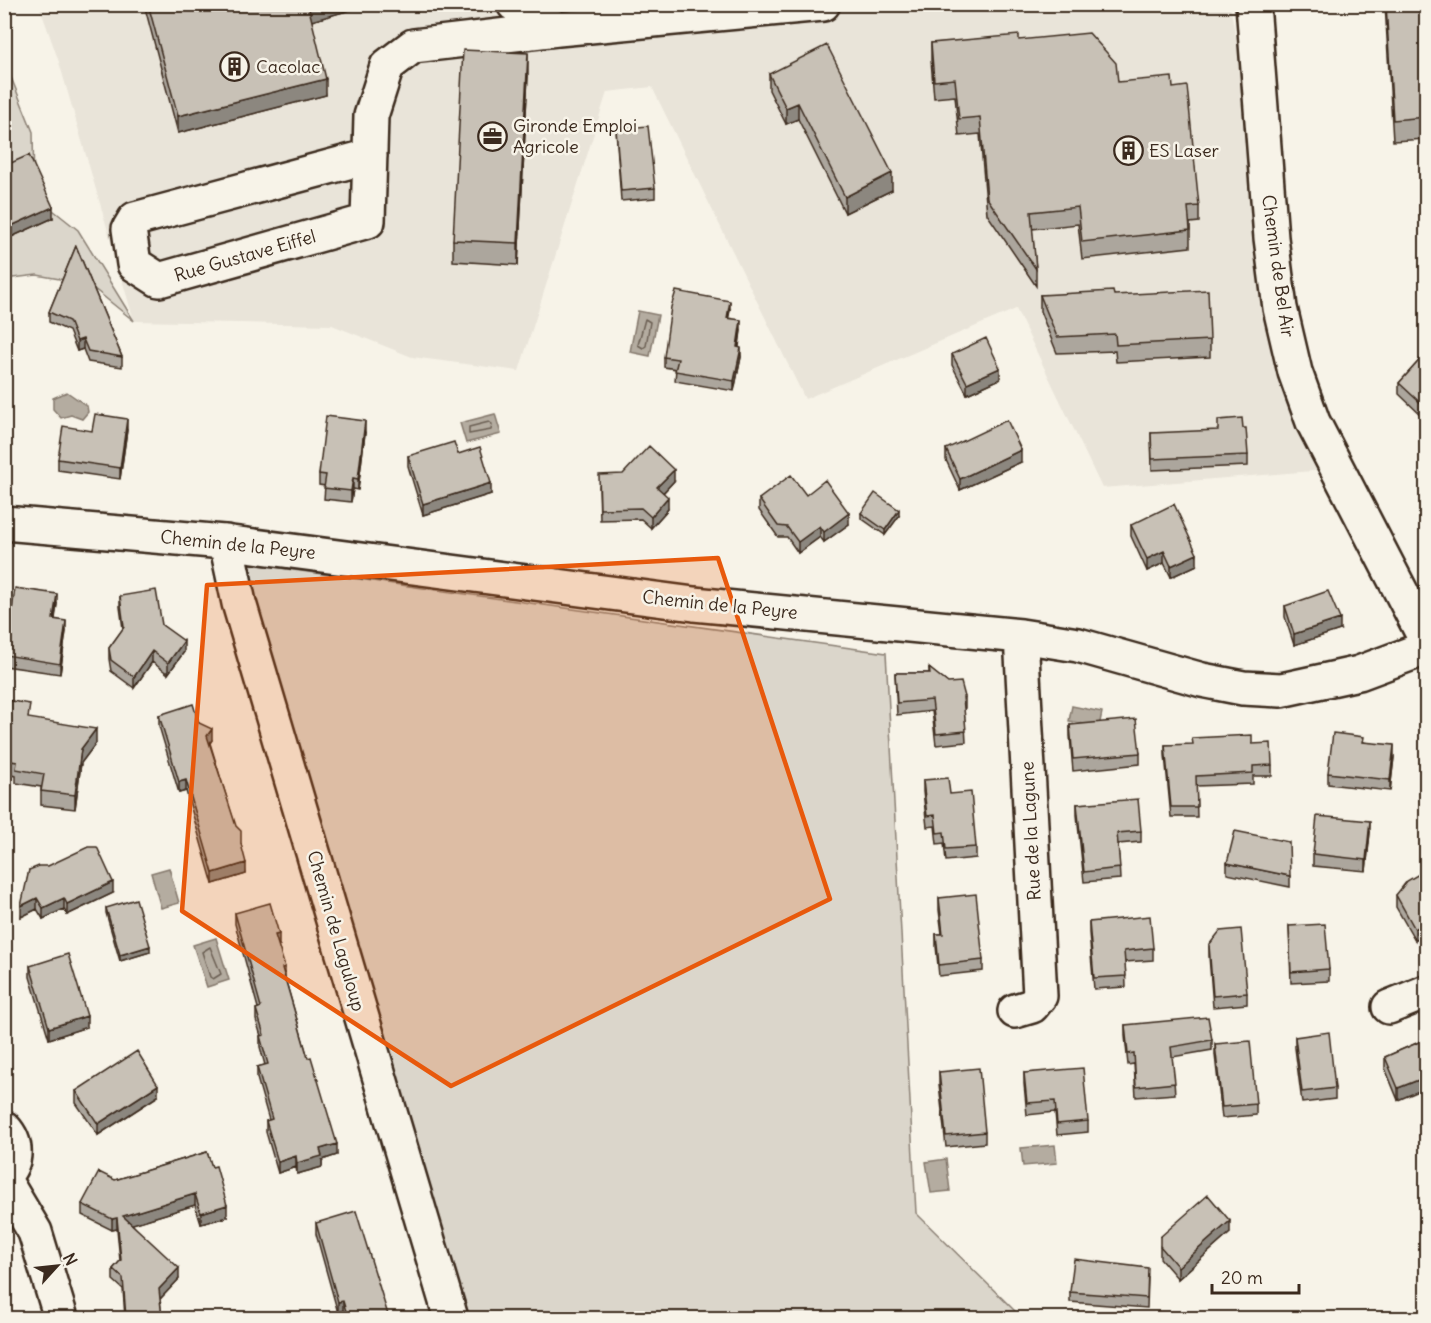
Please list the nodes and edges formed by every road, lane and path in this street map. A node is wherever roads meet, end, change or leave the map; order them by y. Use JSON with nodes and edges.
{"nodes":[{"id":1,"x":514,"y":4,"type":"edge"},
{"id":2,"x":823,"y":4,"type":"edge"},
{"id":3,"x":1253,"y":4,"type":"edge"},
{"id":4,"x":558,"y":29,"type":"junction"},
{"id":5,"x":370,"y":156,"type":"junction"},
{"id":6,"x":4,"y":523,"type":"edge"},
{"id":7,"x":226,"y":542,"type":"junction"},
{"id":8,"x":1021,"y":636,"type":"junction"},
{"id":9,"x":1426,"y":639,"type":"edge"},
{"id":10,"x":1426,"y":648,"type":"edge"},
{"id":11,"x":1426,"y":992,"type":"edge"},
{"id":12,"x":1389,"y":1007,"type":"dead end"},
{"id":13,"x":1015,"y":1011,"type":"dead end"},
{"id":14,"x":4,"y":1128,"type":"edge"},
{"id":15,"x":4,"y":1178,"type":"edge"},
{"id":16,"x":61,"y":1318,"type":"edge"},
{"id":17,"x":450,"y":1318,"type":"edge"}],
"edges":[{"from":1,"to":4,"type":"street"},
{"from":2,"to":4,"type":"street","name":"Rue Gustave Eiffel"},
{"from":3,"to":9,"type":"street","name":"Chemin de Bel Air"},
{"from":4,"to":5,"type":"street","name":"Rue Gustave Eiffel"},
{"from":5,"to":5,"type":"street","name":"Rue Gustave Eiffel"},
{"from":6,"to":7,"type":"street","name":"Chemin de la Peyre"},
{"from":7,"to":8,"type":"street","name":"Chemin de la Peyre"},
{"from":7,"to":17,"type":"street","name":"Chemin de Laguloup"},
{"from":8,"to":10,"type":"street","name":"Chemin de la Peyre"},
{"from":8,"to":13,"type":"street","name":"Rue de la Lagune"},
{"from":11,"to":12,"type":"street"},
{"from":14,"to":15,"type":"street"},
{"from":15,"to":16,"type":"street"}]}
